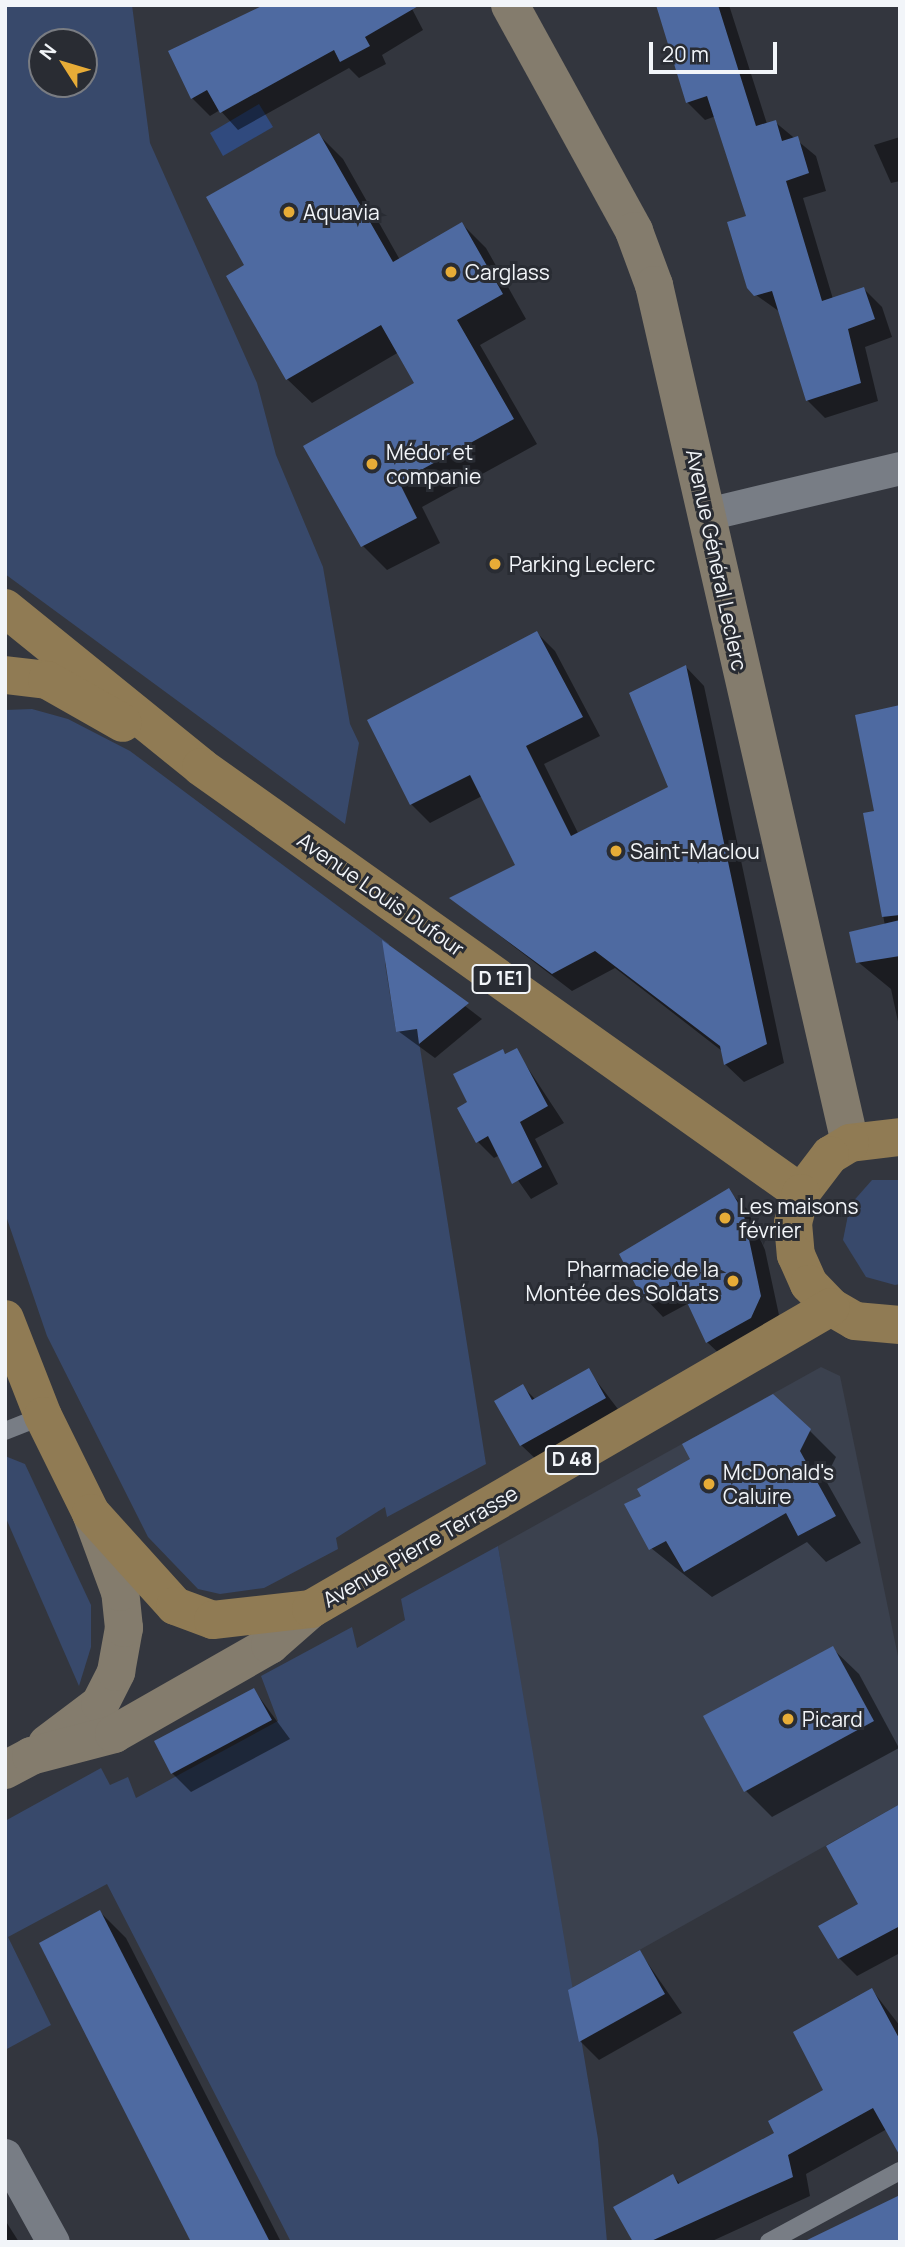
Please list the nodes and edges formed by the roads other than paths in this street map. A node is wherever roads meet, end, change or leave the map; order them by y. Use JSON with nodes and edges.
{"nodes":[{"id":1,"x":510,"y":5,"type":"edge"},
{"id":2,"x":900,"y":468,"type":"edge"},
{"id":3,"x":707,"y":514,"type":"junction"},
{"id":4,"x":5,"y":608,"type":"edge"},
{"id":5,"x":5,"y":676,"type":"edge"},
{"id":6,"x":201,"y":767,"type":"junction"},
{"id":7,"x":900,"y":1137,"type":"edge"},
{"id":8,"x":850,"y":1143,"type":"junction"},
{"id":9,"x":801,"y":1192,"type":"junction"},
{"id":10,"x":831,"y":1307,"type":"junction"},
{"id":11,"x":5,"y":1319,"type":"edge"},
{"id":12,"x":900,"y":1325,"type":"edge"},
{"id":13,"x":43,"y":1416,"type":"junction"},
{"id":14,"x":5,"y":1431,"type":"edge"},
{"id":15,"x":91,"y":1513,"type":"junction"},
{"id":16,"x":311,"y":1609,"type":"junction"},
{"id":17,"x":18,"y":1763,"type":"edge"},
{"id":18,"x":5,"y":2155,"type":"edge"},
{"id":19,"x":900,"y":2171,"type":"edge"},
{"id":20,"x":53,"y":2242,"type":"edge"},
{"id":21,"x":769,"y":2242,"type":"edge"}],
"edges":[{"from":1,"to":3,"type":"main road","name":"Avenue Général Leclerc"},
{"from":2,"to":3,"type":"street"},
{"from":3,"to":8,"type":"main road","name":"Avenue Général Leclerc"},
{"from":4,"to":6,"type":"main road","number":"D 1E1"},
{"from":5,"to":6,"type":"main road"},
{"from":6,"to":9,"type":"main road","name":"Avenue Louis Dufour","number":"D 1E1"},
{"from":7,"to":8,"type":"main road"},
{"from":8,"to":9,"type":"main road"},
{"from":9,"to":10,"type":"main road"},
{"from":10,"to":12,"type":"main road"},
{"from":10,"to":16,"type":"main road","name":"Avenue Pierre Terrasse","number":"D 48"},
{"from":11,"to":13,"type":"main road"},
{"from":13,"to":14,"type":"lane"},
{"from":13,"to":15,"type":"main road"},
{"from":15,"to":16,"type":"main road"},
{"from":15,"to":17,"type":"main road"},
{"from":16,"to":17,"type":"main road","name":"Avenue Pierre Terrasse","number":"D 48"},
{"from":18,"to":20,"type":"street"},
{"from":19,"to":21,"type":"lane"}]}
